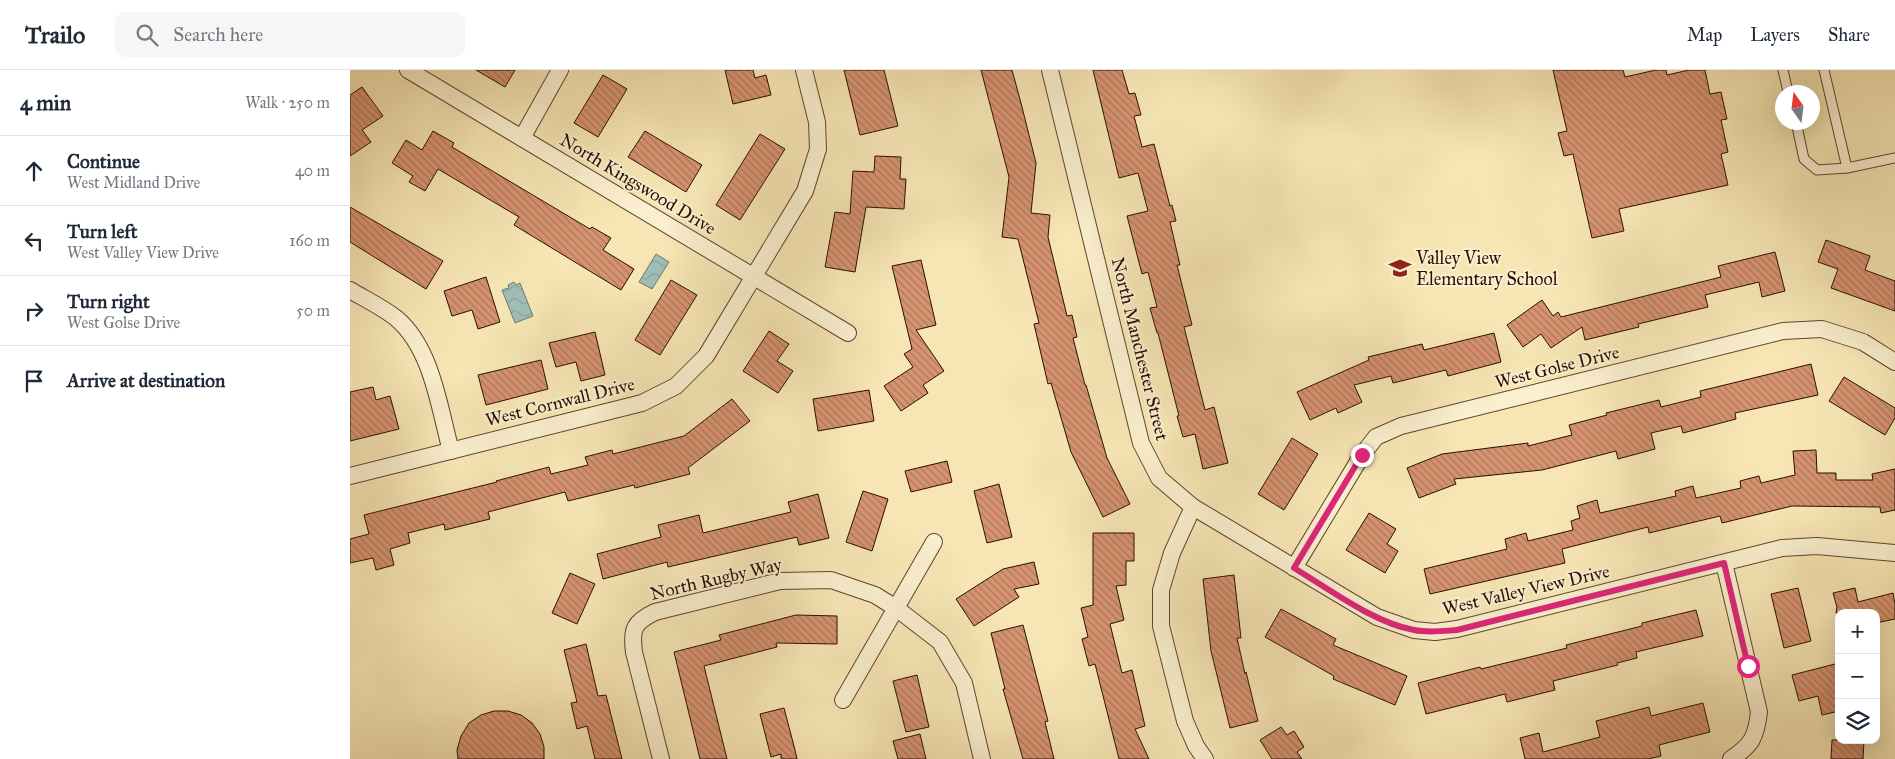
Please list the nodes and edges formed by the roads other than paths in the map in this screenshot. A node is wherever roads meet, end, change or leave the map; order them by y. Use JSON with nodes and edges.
{"nodes":[{"id":1,"x":408,"y":70,"type":"edge"},
{"id":2,"x":560,"y":70,"type":"edge"},
{"id":3,"x":804,"y":70,"type":"edge"},
{"id":4,"x":1050,"y":70,"type":"edge"},
{"id":5,"x":1783,"y":70,"type":"edge"},
{"id":6,"x":1824,"y":70,"type":"edge"},
{"id":7,"x":1786,"y":85,"type":"edge"},
{"id":8,"x":1798,"y":130,"type":"edge"},
{"id":9,"x":522,"y":138,"type":"junction"},
{"id":10,"x":1895,"y":158,"type":"edge"},
{"id":11,"x":1847,"y":168,"type":"junction"},
{"id":12,"x":753,"y":276,"type":"junction"},
{"id":13,"x":350,"y":290,"type":"edge"},
{"id":14,"x":848,"y":333,"type":"dead end"},
{"id":15,"x":1895,"y":362,"type":"edge"},
{"id":16,"x":451,"y":451,"type":"junction"},
{"id":17,"x":350,"y":476,"type":"edge"},
{"id":18,"x":1194,"y":507,"type":"junction"},
{"id":19,"x":934,"y":542,"type":"dead end"},
{"id":20,"x":1895,"y":552,"type":"edge"},
{"id":21,"x":1724,"y":563,"type":"junction"},
{"id":22,"x":1294,"y":568,"type":"junction"},
{"id":23,"x":896,"y":608,"type":"junction"},
{"id":24,"x":843,"y":700,"type":"dead end"},
{"id":25,"x":661,"y":759,"type":"edge"},
{"id":26,"x":982,"y":759,"type":"edge"},
{"id":27,"x":1206,"y":759,"type":"edge"},
{"id":28,"x":1731,"y":759,"type":"edge"}],
"edges":[{"from":1,"to":9,"type":"street","name":"North Kingswood Drive"},
{"from":2,"to":9,"type":"street"},
{"from":3,"to":12,"type":"street","name":"West Cornwall Drive"},
{"from":4,"to":18,"type":"street","name":"North Manchester Street"},
{"from":5,"to":7,"type":"lane"},
{"from":6,"to":11,"type":"lane"},
{"from":8,"to":11,"type":"lane"},
{"from":9,"to":12,"type":"street","name":"North Kingswood Drive"},
{"from":10,"to":11,"type":"lane"},
{"from":12,"to":14,"type":"street","name":"North Kingswood Drive"},
{"from":12,"to":16,"type":"street","name":"West Cornwall Drive"},
{"from":13,"to":16,"type":"street"},
{"from":15,"to":22,"type":"street","name":"West Golse Drive"},
{"from":16,"to":17,"type":"street","name":"West Cornwall Drive"},
{"from":18,"to":22,"type":"street","name":"West Valley View Drive"},
{"from":18,"to":27,"type":"street"},
{"from":19,"to":23,"type":"street"},
{"from":20,"to":21,"type":"street","name":"West Valley View Drive"},
{"from":21,"to":22,"type":"street","name":"West Valley View Drive"},
{"from":21,"to":28,"type":"street"},
{"from":23,"to":24,"type":"street"},
{"from":23,"to":25,"type":"street","name":"North Rugby Way"},
{"from":23,"to":26,"type":"street","name":"North Rugby Way"}]}
